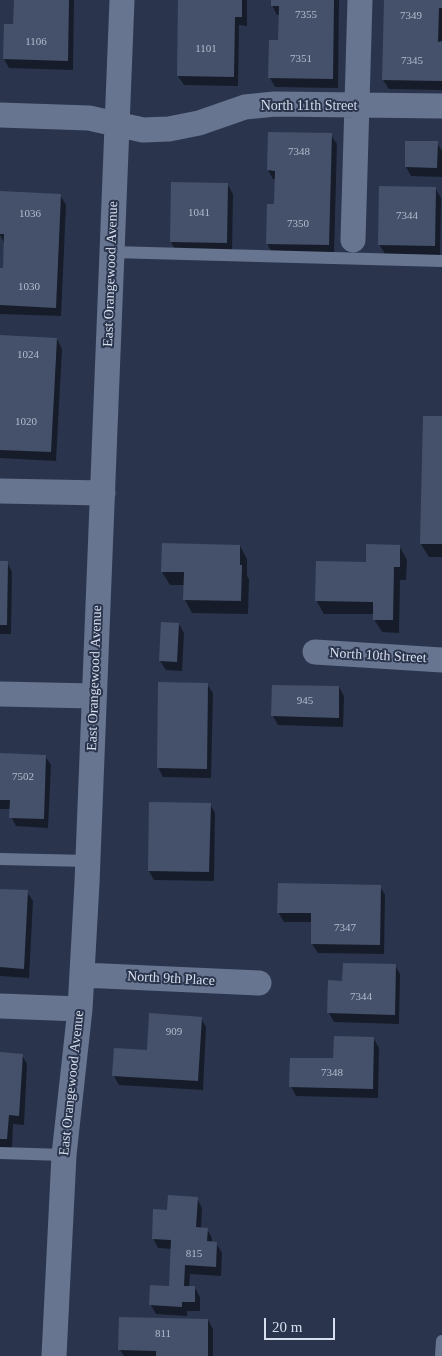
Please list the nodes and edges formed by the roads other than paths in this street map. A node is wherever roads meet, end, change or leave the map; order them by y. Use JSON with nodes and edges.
{"nodes":[{"id":1,"x":122,"y":0,"type":"edge"},
{"id":2,"x":360,"y":0,"type":"edge"},
{"id":3,"x":357,"y":106,"type":"junction"},
{"id":4,"x":442,"y":106,"type":"edge"},
{"id":5,"x":0,"y":115,"type":"edge"},
{"id":6,"x":117,"y":124,"type":"junction"},
{"id":7,"x":353,"y":240,"type":"dead end"},
{"id":8,"x":112,"y":252,"type":"junction"},
{"id":9,"x":442,"y":261,"type":"edge"},
{"id":10,"x":0,"y":491,"type":"edge"},
{"id":11,"x":102,"y":493,"type":"junction"},
{"id":12,"x":315,"y":652,"type":"dead end"},
{"id":13,"x":442,"y":660,"type":"edge"},
{"id":14,"x":0,"y":694,"type":"edge"},
{"id":15,"x":94,"y":696,"type":"junction"},
{"id":16,"x":0,"y":859,"type":"edge"},
{"id":17,"x":88,"y":861,"type":"junction"},
{"id":18,"x":82,"y":975,"type":"junction"},
{"id":19,"x":259,"y":983,"type":"dead end"},
{"id":20,"x":0,"y":1006,"type":"edge"},
{"id":21,"x":80,"y":1009,"type":"junction"},
{"id":22,"x":0,"y":1153,"type":"edge"},
{"id":23,"x":64,"y":1155,"type":"junction"},
{"id":24,"x":442,"y":1340,"type":"edge"},
{"id":25,"x":54,"y":1356,"type":"edge"},
{"id":26,"x":441,"y":1356,"type":"edge"}],
"edges":[{"from":1,"to":6,"type":"street","name":"East Orangewood Avenue"},
{"from":2,"to":3,"type":"street"},
{"from":3,"to":4,"type":"street","name":"North 11th Street"},
{"from":3,"to":6,"type":"street","name":"North 11th Street"},
{"from":3,"to":7,"type":"street"},
{"from":5,"to":6,"type":"street","name":"North 11th Street"},
{"from":6,"to":8,"type":"street","name":"East Orangewood Avenue"},
{"from":8,"to":9,"type":"lane"},
{"from":8,"to":11,"type":"street","name":"East Orangewood Avenue"},
{"from":10,"to":11,"type":"street"},
{"from":11,"to":15,"type":"street","name":"East Orangewood Avenue"},
{"from":12,"to":13,"type":"street","name":"North 10th Street"},
{"from":14,"to":15,"type":"street"},
{"from":15,"to":17,"type":"street","name":"East Orangewood Avenue"},
{"from":16,"to":17,"type":"lane"},
{"from":17,"to":18,"type":"street","name":"East Orangewood Avenue"},
{"from":18,"to":19,"type":"street","name":"North 9th Place"},
{"from":18,"to":21,"type":"street","name":"East Orangewood Avenue"},
{"from":20,"to":21,"type":"street"},
{"from":21,"to":23,"type":"street","name":"East Orangewood Avenue"},
{"from":22,"to":23,"type":"lane"},
{"from":23,"to":25,"type":"street","name":"East Orangewood Avenue"},
{"from":24,"to":26,"type":"lane"}]}
